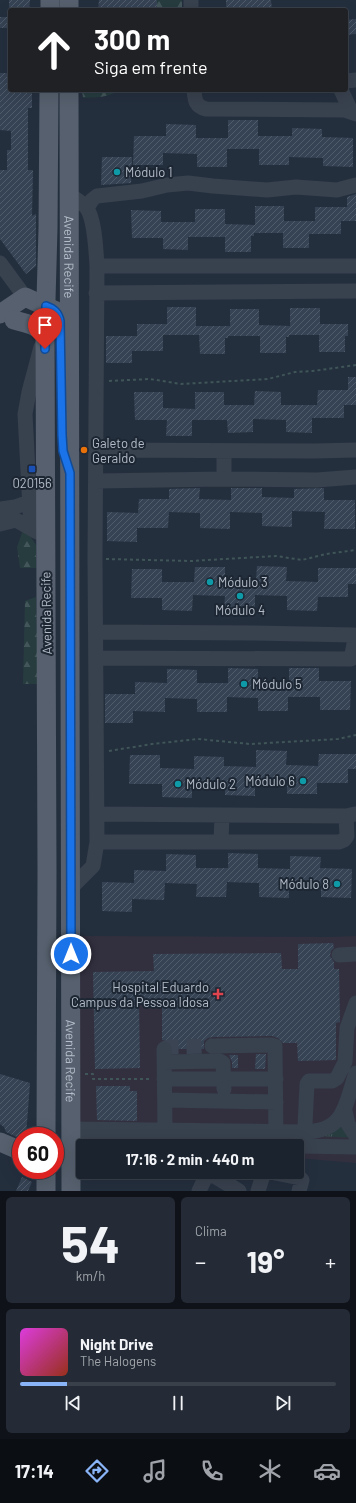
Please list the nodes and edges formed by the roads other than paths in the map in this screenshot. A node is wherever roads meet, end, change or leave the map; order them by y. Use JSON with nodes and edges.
{"nodes":[{"id":1,"x":49,"y":92,"type":"edge"},
{"id":2,"x":69,"y":92,"type":"edge"},
{"id":3,"x":194,"y":92,"type":"edge"},
{"id":4,"x":342,"y":92,"type":"edge"},
{"id":5,"x":354,"y":113,"type":"edge"},
{"id":6,"x":356,"y":185,"type":"edge"},
{"id":7,"x":68,"y":194,"type":"junction"},
{"id":8,"x":87,"y":208,"type":"junction"},
{"id":9,"x":0,"y":263,"type":"edge"},
{"id":10,"x":97,"y":266,"type":"junction"},
{"id":11,"x":230,"y":266,"type":"junction"},
{"id":12,"x":356,"y":266,"type":"edge"},
{"id":13,"x":356,"y":291,"type":"edge"},
{"id":14,"x":229,"y":292,"type":"junction"},
{"id":15,"x":96,"y":293,"type":"junction"},
{"id":16,"x":37,"y":303,"type":"junction"},
{"id":17,"x":5,"y":321,"type":"edge"},
{"id":18,"x":44,"y":335,"type":"junction"},
{"id":19,"x":96,"y":450,"type":"junction"},
{"id":20,"x":356,"y":450,"type":"edge"},
{"id":21,"x":224,"y":451,"type":"junction"},
{"id":22,"x":70,"y":473,"type":"junction"},
{"id":23,"x":356,"y":477,"type":"edge"},
{"id":24,"x":224,"y":479,"type":"junction"},
{"id":25,"x":96,"y":481,"type":"junction"},
{"id":26,"x":29,"y":502,"type":"junction"},
{"id":27,"x":0,"y":509,"type":"edge"},
{"id":28,"x":0,"y":524,"type":"edge"},
{"id":29,"x":38,"y":532,"type":"junction"},
{"id":30,"x":96,"y":632,"type":"junction"},
{"id":31,"x":222,"y":632,"type":"junction"},
{"id":32,"x":355,"y":634,"type":"edge"},
{"id":33,"x":96,"y":658,"type":"junction"},
{"id":34,"x":223,"y":659,"type":"junction"},
{"id":35,"x":354,"y":660,"type":"edge"},
{"id":36,"x":97,"y":814,"type":"junction"},
{"id":37,"x":222,"y":815,"type":"junction"},
{"id":38,"x":351,"y":815,"type":"edge"},
{"id":39,"x":97,"y":842,"type":"junction"},
{"id":40,"x":221,"y":842,"type":"junction"},
{"id":41,"x":71,"y":888,"type":"junction"},
{"id":42,"x":356,"y":954,"type":"edge"},
{"id":43,"x":339,"y":955,"type":"dead end"},
{"id":44,"x":356,"y":1003,"type":"edge"},
{"id":45,"x":212,"y":1046,"type":"tunnel mouth"},
{"id":46,"x":356,"y":1073,"type":"edge"},
{"id":47,"x":164,"y":1079,"type":"junction"},
{"id":48,"x":276,"y":1079,"type":"junction"},
{"id":49,"x":224,"y":1080,"type":"junction"},
{"id":50,"x":165,"y":1100,"type":"junction"},
{"id":51,"x":224,"y":1100,"type":"junction"},
{"id":52,"x":276,"y":1102,"type":"junction"},
{"id":53,"x":345,"y":1111,"type":"junction"},
{"id":54,"x":46,"y":1127,"type":"edge"},
{"id":55,"x":165,"y":1130,"type":"junction"},
{"id":56,"x":356,"y":1136,"type":"edge"},
{"id":57,"x":276,"y":1138,"type":"edge"},
{"id":58,"x":299,"y":1139,"type":"edge"},
{"id":59,"x":304,"y":1139,"type":"edge"},
{"id":60,"x":0,"y":1142,"type":"edge"},
{"id":61,"x":304,"y":1143,"type":"edge"},
{"id":62,"x":74,"y":1147,"type":"edge"},
{"id":63,"x":356,"y":1147,"type":"edge"},
{"id":64,"x":12,"y":1148,"type":"edge"},
{"id":65,"x":46,"y":1179,"type":"edge"},
{"id":66,"x":202,"y":1179,"type":"edge"},
{"id":67,"x":219,"y":1179,"type":"edge"},
{"id":68,"x":262,"y":1179,"type":"edge"},
{"id":69,"x":301,"y":1179,"type":"edge"},
{"id":70,"x":46,"y":1191,"type":"edge"},
{"id":71,"x":71,"y":1191,"type":"edge"},
{"id":72,"x":199,"y":1191,"type":"edge"},
{"id":73,"x":239,"y":1191,"type":"edge"},
{"id":74,"x":258,"y":1191,"type":"edge"},
{"id":75,"x":299,"y":1191,"type":"edge"}],
"edges":[{"from":1,"to":16,"type":"main road","name":"Avenida Recife"},
{"from":2,"to":7,"type":"main road","name":"Avenida Recife"},
{"from":3,"to":5,"type":"street"},
{"from":4,"to":5,"type":"street"},
{"from":6,"to":8,"type":"street"},
{"from":7,"to":8,"type":"street"},
{"from":7,"to":22,"type":"main road","name":"Avenida Recife"},
{"from":8,"to":10,"type":"street"},
{"from":9,"to":16,"type":"street"},
{"from":10,"to":11,"type":"street"},
{"from":10,"to":15,"type":"street"},
{"from":11,"to":12,"type":"street"},
{"from":11,"to":14,"type":"street"},
{"from":13,"to":14,"type":"street"},
{"from":14,"to":15,"type":"street"},
{"from":15,"to":19,"type":"street"},
{"from":16,"to":17,"type":"main road"},
{"from":16,"to":18,"type":"main road","name":"Avenida Recife"},
{"from":16,"to":22,"type":"main road"},
{"from":17,"to":18,"type":"main road"},
{"from":18,"to":26,"type":"street"},
{"from":18,"to":29,"type":"main road","name":"Avenida Recife"},
{"from":19,"to":21,"type":"street"},
{"from":19,"to":25,"type":"street"},
{"from":20,"to":21,"type":"street"},
{"from":21,"to":24,"type":"street"},
{"from":22,"to":41,"type":"main road","name":"Avenida Recife"},
{"from":23,"to":24,"type":"street"},
{"from":24,"to":25,"type":"street"},
{"from":25,"to":30,"type":"street"},
{"from":26,"to":27,"type":"street"},
{"from":26,"to":29,"type":"street"},
{"from":28,"to":29,"type":"street"},
{"from":29,"to":54,"type":"main road","name":"Avenida Recife"},
{"from":30,"to":31,"type":"street"},
{"from":30,"to":33,"type":"street"},
{"from":31,"to":32,"type":"street"},
{"from":31,"to":34,"type":"street"},
{"from":32,"to":35,"type":"street"},
{"from":33,"to":34,"type":"street"},
{"from":33,"to":36,"type":"street"},
{"from":34,"to":35,"type":"street"},
{"from":36,"to":37,"type":"street"},
{"from":36,"to":39,"type":"street"},
{"from":37,"to":38,"type":"street"},
{"from":37,"to":40,"type":"street"},
{"from":38,"to":40,"type":"street"},
{"from":39,"to":40,"type":"street"},
{"from":39,"to":41,"type":"street"},
{"from":41,"to":62,"type":"main road","name":"Avenida Recife"},
{"from":42,"to":43,"type":"street"},
{"from":44,"to":58,"type":"street"},
{"from":45,"to":48,"type":"street"},
{"from":46,"to":53,"type":"street"},
{"from":47,"to":49,"type":"street"},
{"from":47,"to":49,"type":"street"},
{"from":47,"to":50,"type":"street"},
{"from":48,"to":49,"type":"street"},
{"from":48,"to":52,"type":"street"},
{"from":49,"to":51,"type":"street"},
{"from":50,"to":51,"type":"street"},
{"from":50,"to":55,"type":"street"},
{"from":51,"to":52,"type":"street"},
{"from":52,"to":57,"type":"street"},
{"from":53,"to":56,"type":"street"},
{"from":53,"to":59,"type":"street"},
{"from":55,"to":57,"type":"street"},
{"from":55,"to":62,"type":"street"},
{"from":57,"to":62,"type":"street"},
{"from":60,"to":64,"type":"main road"},
{"from":61,"to":63,"type":"street"},
{"from":62,"to":71,"type":"main road","name":"Avenida Recife"},
{"from":65,"to":70,"type":"main road"},
{"from":66,"to":72,"type":"street"},
{"from":67,"to":73,"type":"street"},
{"from":68,"to":74,"type":"street"},
{"from":69,"to":75,"type":"street"}]}
